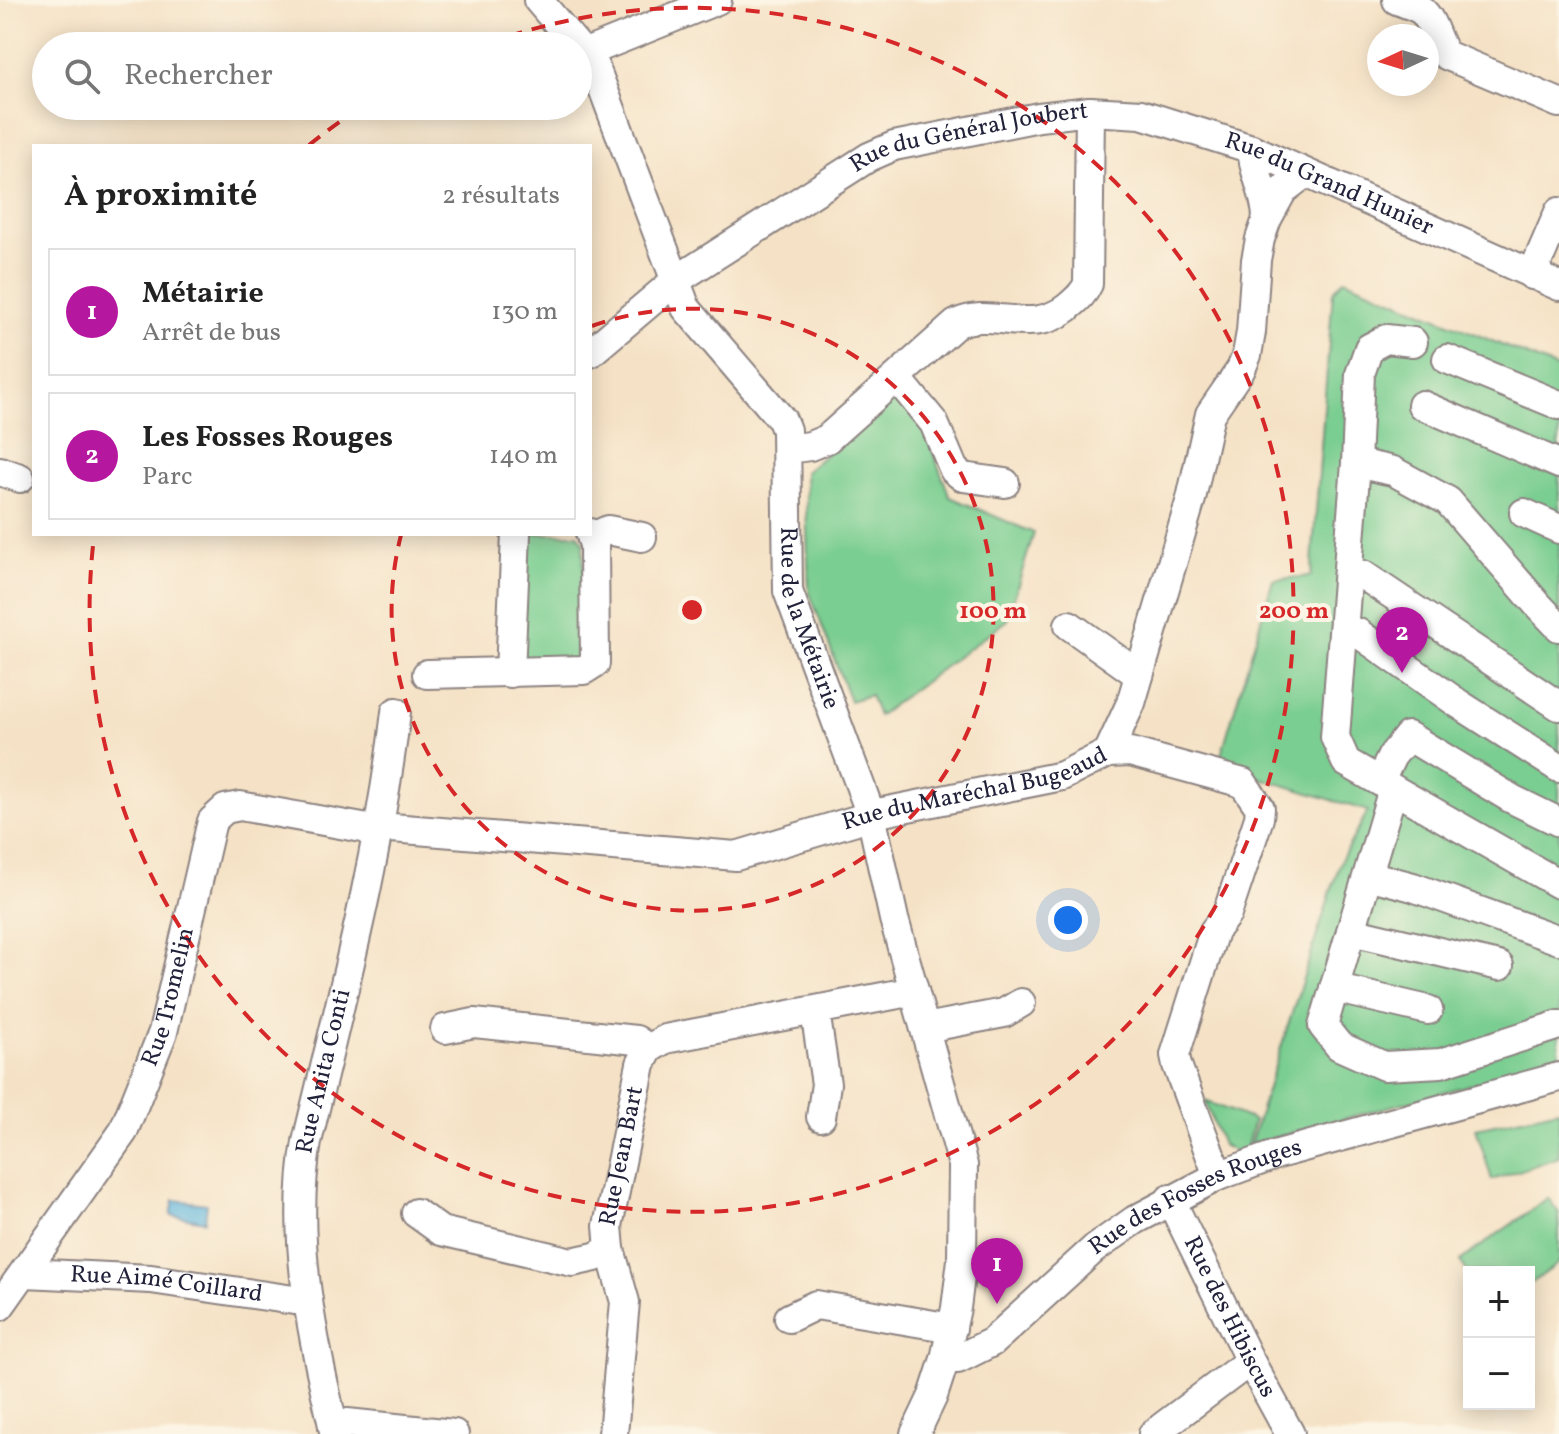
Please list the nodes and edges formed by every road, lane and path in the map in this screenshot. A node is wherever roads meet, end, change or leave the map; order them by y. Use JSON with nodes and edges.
{"nodes":[{"id":1,"x":538,"y":0,"type":"edge"},
{"id":2,"x":717,"y":0,"type":"edge"},
{"id":3,"x":1397,"y":0,"type":"edge"},
{"id":4,"x":564,"y":32,"type":"edge"},
{"id":5,"x":592,"y":45,"type":"edge"},
{"id":6,"x":592,"y":61,"type":"edge"},
{"id":7,"x":1559,"y":103,"type":"edge"},
{"id":8,"x":1090,"y":111,"type":"junction"},
{"id":9,"x":1252,"y":149,"type":"junction"},
{"id":10,"x":1304,"y":174,"type":"junction"},
{"id":11,"x":1559,"y":212,"type":"edge"},
{"id":12,"x":1267,"y":219,"type":"junction"},
{"id":13,"x":1532,"y":275,"type":"junction"},
{"id":14,"x":675,"y":281,"type":"junction"},
{"id":15,"x":1559,"y":286,"type":"edge"},
{"id":16,"x":1413,"y":342,"type":"dead end"},
{"id":17,"x":592,"y":351,"type":"edge"},
{"id":18,"x":1447,"y":359,"type":"dead end"},
{"id":19,"x":897,"y":378,"type":"junction"},
{"id":20,"x":1422,"y":405,"type":"dead end"},
{"id":21,"x":1559,"y":405,"type":"edge"},
{"id":22,"x":787,"y":449,"type":"junction"},
{"id":23,"x":1356,"y":463,"type":"junction"},
{"id":24,"x":1559,"y":464,"type":"edge"},
{"id":25,"x":1005,"y":483,"type":"dead end"},
{"id":26,"x":1524,"y":513,"type":"dead end"},
{"id":27,"x":1559,"y":529,"type":"edge"},
{"id":28,"x":592,"y":535,"type":"edge"},
{"id":29,"x":516,"y":536,"type":"edge"},
{"id":30,"x":591,"y":536,"type":"edge"},
{"id":31,"x":642,"y":537,"type":"dead end"},
{"id":32,"x":1348,"y":572,"type":"junction"},
{"id":33,"x":1069,"y":625,"type":"dead end"},
{"id":34,"x":1559,"y":627,"type":"edge"},
{"id":35,"x":1344,"y":630,"type":"junction"},
{"id":36,"x":510,"y":673,"type":"junction"},
{"id":37,"x":427,"y":674,"type":"dead end"},
{"id":38,"x":1139,"y":675,"type":"junction"},
{"id":39,"x":1559,"y":706,"type":"edge"},
{"id":40,"x":396,"y":712,"type":"dead end"},
{"id":41,"x":1108,"y":753,"type":"junction"},
{"id":42,"x":1559,"y":768,"type":"edge"},
{"id":43,"x":1387,"y":785,"type":"junction"},
{"id":44,"x":871,"y":815,"type":"junction"},
{"id":45,"x":1559,"y":822,"type":"edge"},
{"id":46,"x":380,"y":828,"type":"junction"},
{"id":47,"x":1368,"y":875,"type":"junction"},
{"id":48,"x":1559,"y":884,"type":"edge"},
{"id":49,"x":1351,"y":931,"type":"junction"},
{"id":50,"x":1559,"y":940,"type":"edge"},
{"id":51,"x":1499,"y":966,"type":"dead end"},
{"id":52,"x":1334,"y":988,"type":"junction"},
{"id":53,"x":914,"y":991,"type":"junction"},
{"id":54,"x":1021,"y":1003,"type":"dead end"},
{"id":55,"x":1428,"y":1010,"type":"dead end"},
{"id":56,"x":815,"y":1011,"type":"junction"},
{"id":57,"x":1559,"y":1025,"type":"edge"},
{"id":58,"x":925,"y":1028,"type":"junction"},
{"id":59,"x":445,"y":1029,"type":"dead end"},
{"id":60,"x":649,"y":1049,"type":"junction"},
{"id":61,"x":1559,"y":1077,"type":"edge"},
{"id":62,"x":821,"y":1117,"type":"dead end"},
{"id":63,"x":1218,"y":1176,"type":"junction"},
{"id":64,"x":1170,"y":1199,"type":"junction"},
{"id":65,"x":416,"y":1213,"type":"dead end"},
{"id":66,"x":610,"y":1249,"type":"junction"},
{"id":67,"x":25,"y":1273,"type":"junction"},
{"id":68,"x":307,"y":1299,"type":"junction"},
{"id":69,"x":0,"y":1306,"type":"edge"},
{"id":70,"x":789,"y":1318,"type":"dead end"},
{"id":71,"x":952,"y":1328,"type":"junction"},
{"id":72,"x":945,"y":1359,"type":"junction"},
{"id":73,"x":1250,"y":1361,"type":"junction"},
{"id":74,"x":334,"y":1430,"type":"edge"},
{"id":75,"x":454,"y":1434,"type":"edge"},
{"id":76,"x":613,"y":1434,"type":"edge"},
{"id":77,"x":915,"y":1434,"type":"edge"},
{"id":78,"x":1153,"y":1434,"type":"edge"},
{"id":79,"x":1290,"y":1434,"type":"edge"}],
"edges":[{"from":1,"to":4,"type":"street","name":"Rue de la Métairie"},
{"from":2,"to":5,"type":"street"},
{"from":3,"to":7,"type":"street"},
{"from":6,"to":14,"type":"street","name":"Rue de la Métairie"},
{"from":8,"to":9,"type":"street","name":"Rue du Grand Hunier"},
{"from":8,"to":14,"type":"street","name":"Rue du Général Joubert"},
{"from":8,"to":19,"type":"street","name":"Rue du Général Joubert"},
{"from":9,"to":10,"type":"street","name":"Rue du Grand Hunier"},
{"from":9,"to":12,"type":"street","name":"Rue du Maréchal Bugeaud"},
{"from":10,"to":12,"type":"street","name":"Rue du Maréchal Bugeaud"},
{"from":10,"to":13,"type":"street","name":"Rue du Grand Hunier"},
{"from":11,"to":13,"type":"street"},
{"from":12,"to":38,"type":"street","name":"Rue du Maréchal Bugeaud"},
{"from":13,"to":15,"type":"street","name":"Rue du Grand Hunier"},
{"from":14,"to":17,"type":"street","name":"Rue du Général Joubert"},
{"from":14,"to":22,"type":"street","name":"Rue de la Métairie"},
{"from":16,"to":23,"type":"street"},
{"from":18,"to":21,"type":"street"},
{"from":19,"to":22,"type":"street","name":"Rue du Général Joubert"},
{"from":19,"to":25,"type":"street"},
{"from":20,"to":24,"type":"street"},
{"from":22,"to":44,"type":"street","name":"Rue de la Métairie"},
{"from":23,"to":32,"type":"street"},
{"from":23,"to":34,"type":"street"},
{"from":26,"to":27,"type":"street"},
{"from":28,"to":31,"type":"street"},
{"from":29,"to":36,"type":"street"},
{"from":30,"to":36,"type":"street"},
{"from":32,"to":35,"type":"street"},
{"from":32,"to":39,"type":"street"},
{"from":33,"to":38,"type":"street"},
{"from":35,"to":42,"type":"street"},
{"from":35,"to":43,"type":"street"},
{"from":36,"to":37,"type":"street"},
{"from":38,"to":41,"type":"street","name":"Rue du Maréchal Bugeaud"},
{"from":40,"to":46,"type":"street","name":"Rue Anita Conti"},
{"from":41,"to":44,"type":"street","name":"Rue du Maréchal Bugeaud"},
{"from":41,"to":63,"type":"street"},
{"from":43,"to":45,"type":"street"},
{"from":43,"to":47,"type":"street"},
{"from":43,"to":48,"type":"street"},
{"from":44,"to":46,"type":"street","name":"Rue du Maréchal Bugeaud"},
{"from":44,"to":53,"type":"street","name":"Rue de la Métairie"},
{"from":46,"to":67,"type":"street","name":"Rue Tromelin"},
{"from":46,"to":68,"type":"street","name":"Rue Anita Conti"},
{"from":47,"to":49,"type":"street"},
{"from":47,"to":50,"type":"street"},
{"from":49,"to":51,"type":"street"},
{"from":49,"to":52,"type":"street"},
{"from":52,"to":55,"type":"street"},
{"from":52,"to":57,"type":"street"},
{"from":53,"to":56,"type":"street"},
{"from":53,"to":58,"type":"street","name":"Rue de la Métairie"},
{"from":54,"to":58,"type":"street"},
{"from":56,"to":60,"type":"street"},
{"from":56,"to":62,"type":"street"},
{"from":58,"to":71,"type":"street","name":"Rue de la Métairie"},
{"from":59,"to":60,"type":"street"},
{"from":60,"to":66,"type":"street","name":"Rue Jean Bart"},
{"from":61,"to":63,"type":"street","name":"Rue des Fosses Rouges"},
{"from":63,"to":64,"type":"street","name":"Rue des Fosses Rouges"},
{"from":64,"to":72,"type":"street","name":"Rue des Fosses Rouges"},
{"from":64,"to":73,"type":"street","name":"Rue des Hibiscus"},
{"from":65,"to":66,"type":"street"},
{"from":66,"to":76,"type":"street","name":"Rue Jean Bart"},
{"from":67,"to":68,"type":"street","name":"Rue Aimé Coillard"},
{"from":67,"to":69,"type":"street","name":"Rue Tromelin"},
{"from":68,"to":74,"type":"street","name":"Rue Anita Conti"},
{"from":70,"to":71,"type":"street"},
{"from":71,"to":72,"type":"street","name":"Rue de la Métairie"},
{"from":72,"to":77,"type":"street"},
{"from":73,"to":78,"type":"street"},
{"from":73,"to":79,"type":"street","name":"Rue des Hibiscus"},
{"from":74,"to":75,"type":"street"}]}
